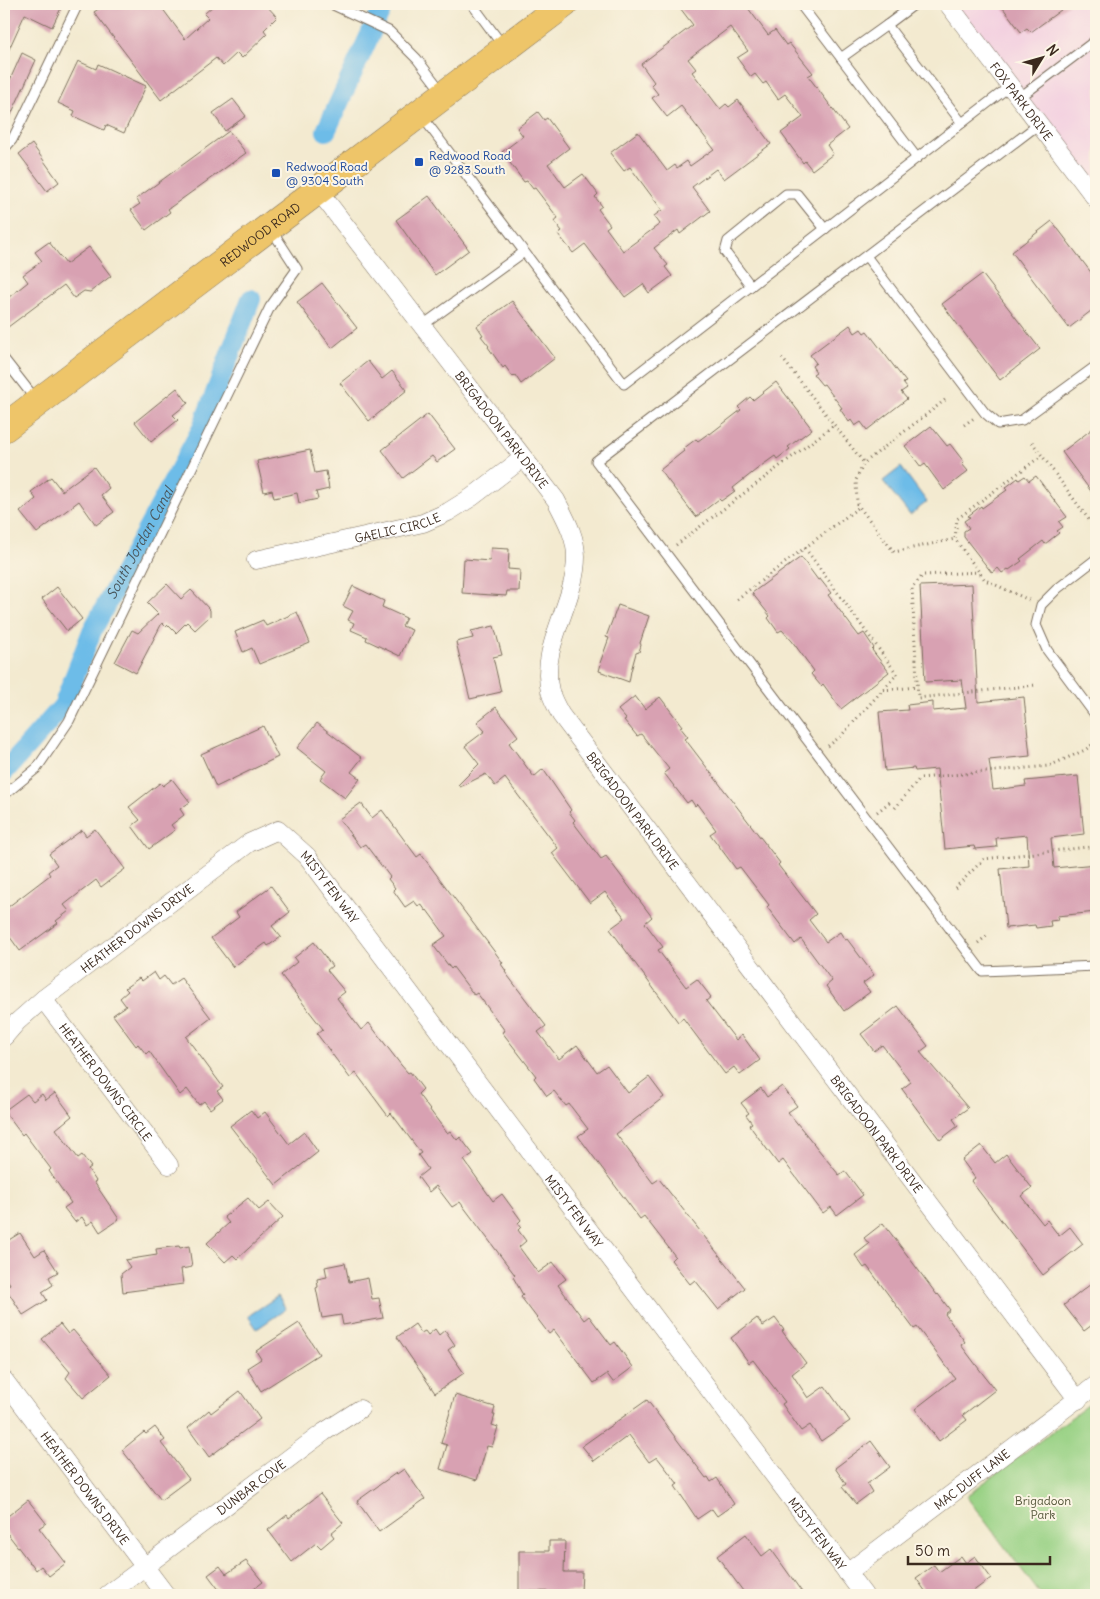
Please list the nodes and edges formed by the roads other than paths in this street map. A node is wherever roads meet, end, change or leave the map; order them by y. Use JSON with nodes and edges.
{"nodes":[{"id":1,"x":78,"y":4,"type":"edge"},
{"id":2,"x":331,"y":4,"type":"edge"},
{"id":3,"x":472,"y":4,"type":"edge"},
{"id":4,"x":564,"y":4,"type":"edge"},
{"id":5,"x":800,"y":4,"type":"edge"},
{"id":6,"x":915,"y":4,"type":"edge"},
{"id":7,"x":948,"y":4,"type":"edge"},
{"id":8,"x":887,"y":25,"type":"junction"},
{"id":9,"x":1096,"y":40,"type":"edge"},
{"id":10,"x":504,"y":48,"type":"junction"},
{"id":11,"x":841,"y":58,"type":"junction"},
{"id":12,"x":1015,"y":92,"type":"junction"},
{"id":13,"x":444,"y":94,"type":"junction"},
{"id":14,"x":419,"y":113,"type":"junction"},
{"id":15,"x":962,"y":124,"type":"junction"},
{"id":16,"x":1039,"y":124,"type":"junction"},
{"id":17,"x":4,"y":149,"type":"edge"},
{"id":18,"x":917,"y":158,"type":"junction"},
{"id":19,"x":318,"y":190,"type":"junction"},
{"id":20,"x":1096,"y":199,"type":"edge"},
{"id":21,"x":270,"y":226,"type":"junction"},
{"id":22,"x":825,"y":229,"type":"junction"},
{"id":23,"x":524,"y":252,"type":"junction"},
{"id":24,"x":866,"y":256,"type":"junction"},
{"id":25,"x":751,"y":286,"type":"junction"},
{"id":26,"x":423,"y":325,"type":"junction"},
{"id":27,"x":4,"y":359,"type":"edge"},
{"id":28,"x":1096,"y":366,"type":"edge"},
{"id":29,"x":37,"y":402,"type":"junction"},
{"id":30,"x":4,"y":428,"type":"edge"},
{"id":31,"x":523,"y":458,"type":"junction"},
{"id":32,"x":1096,"y":559,"type":"edge"},
{"id":33,"x":256,"y":560,"type":"dead end"},
{"id":34,"x":1096,"y":716,"type":"edge"},
{"id":35,"x":4,"y":795,"type":"edge"},
{"id":36,"x":278,"y":830,"type":"joint"},
{"id":37,"x":1096,"y":966,"type":"edge"},
{"id":38,"x":43,"y":999,"type":"junction"},
{"id":39,"x":4,"y":1037,"type":"edge"},
{"id":40,"x":169,"y":1166,"type":"dead end"},
{"id":41,"x":4,"y":1380,"type":"edge"},
{"id":42,"x":1096,"y":1385,"type":"edge"},
{"id":43,"x":1078,"y":1400,"type":"junction"},
{"id":44,"x":360,"y":1409,"type":"dead end"},
{"id":45,"x":145,"y":1567,"type":"junction"},
{"id":46,"x":847,"y":1573,"type":"junction"},
{"id":47,"x":107,"y":1595,"type":"edge"},
{"id":48,"x":166,"y":1595,"type":"edge"},
{"id":49,"x":864,"y":1595,"type":"edge"}],
"edges":[{"from":1,"to":17,"type":"lane"},
{"from":2,"to":13,"type":"lane"},
{"from":3,"to":10,"type":"lane"},
{"from":4,"to":10,"type":"main road","name":"REDWOOD ROAD"},
{"from":5,"to":11,"type":"lane"},
{"from":6,"to":8,"type":"lane"},
{"from":7,"to":12,"type":"street","name":"FOX PARK DRIVE"},
{"from":8,"to":11,"type":"lane"},
{"from":8,"to":15,"type":"lane"},
{"from":9,"to":12,"type":"lane"},
{"from":10,"to":13,"type":"main road","name":"REDWOOD ROAD"},
{"from":11,"to":18,"type":"lane"},
{"from":12,"to":15,"type":"lane"},
{"from":12,"to":16,"type":"street","name":"FOX PARK DRIVE"},
{"from":13,"to":14,"type":"main road","name":"REDWOOD ROAD"},
{"from":14,"to":19,"type":"main road","name":"REDWOOD ROAD"},
{"from":14,"to":23,"type":"lane"},
{"from":15,"to":18,"type":"lane"},
{"from":16,"to":20,"type":"street","name":"FOX PARK DRIVE"},
{"from":16,"to":24,"type":"lane"},
{"from":18,"to":22,"type":"lane"},
{"from":19,"to":21,"type":"main road","name":"REDWOOD ROAD"},
{"from":19,"to":26,"type":"street","name":"BRIGADOON PARK DRIVE"},
{"from":21,"to":29,"type":"main road","name":"REDWOOD ROAD"},
{"from":21,"to":35,"type":"lane"},
{"from":22,"to":25,"type":"lane"},
{"from":22,"to":25,"type":"lane"},
{"from":23,"to":25,"type":"lane"},
{"from":23,"to":26,"type":"lane"},
{"from":24,"to":28,"type":"lane"},
{"from":24,"to":37,"type":"lane"},
{"from":26,"to":31,"type":"street","name":"BRIGADOON PARK DRIVE"},
{"from":27,"to":29,"type":"lane"},
{"from":29,"to":30,"type":"main road","name":"REDWOOD ROAD"},
{"from":31,"to":33,"type":"street","name":"GAELIC CIRCLE"},
{"from":31,"to":43,"type":"street","name":"BRIGADOON PARK DRIVE"},
{"from":32,"to":34,"type":"lane"},
{"from":36,"to":38,"type":"street","name":"HEATHER DOWNS DRIVE"},
{"from":36,"to":46,"type":"street","name":"MISTY FEN WAY"},
{"from":38,"to":39,"type":"street","name":"HEATHER DOWNS DRIVE"},
{"from":38,"to":40,"type":"street","name":"HEATHER DOWNS CIRCLE"},
{"from":41,"to":45,"type":"street","name":"HEATHER DOWNS DRIVE"},
{"from":42,"to":43,"type":"street","name":"MAC DUFF LANE"},
{"from":43,"to":46,"type":"street","name":"MAC DUFF LANE"},
{"from":44,"to":45,"type":"street","name":"DUNBAR COVE"},
{"from":45,"to":47,"type":"street","name":"DUNBAR COVE"},
{"from":45,"to":48,"type":"street","name":"HEATHER DOWNS DRIVE"},
{"from":46,"to":49,"type":"street","name":"MISTY FEN WAY"}]}
